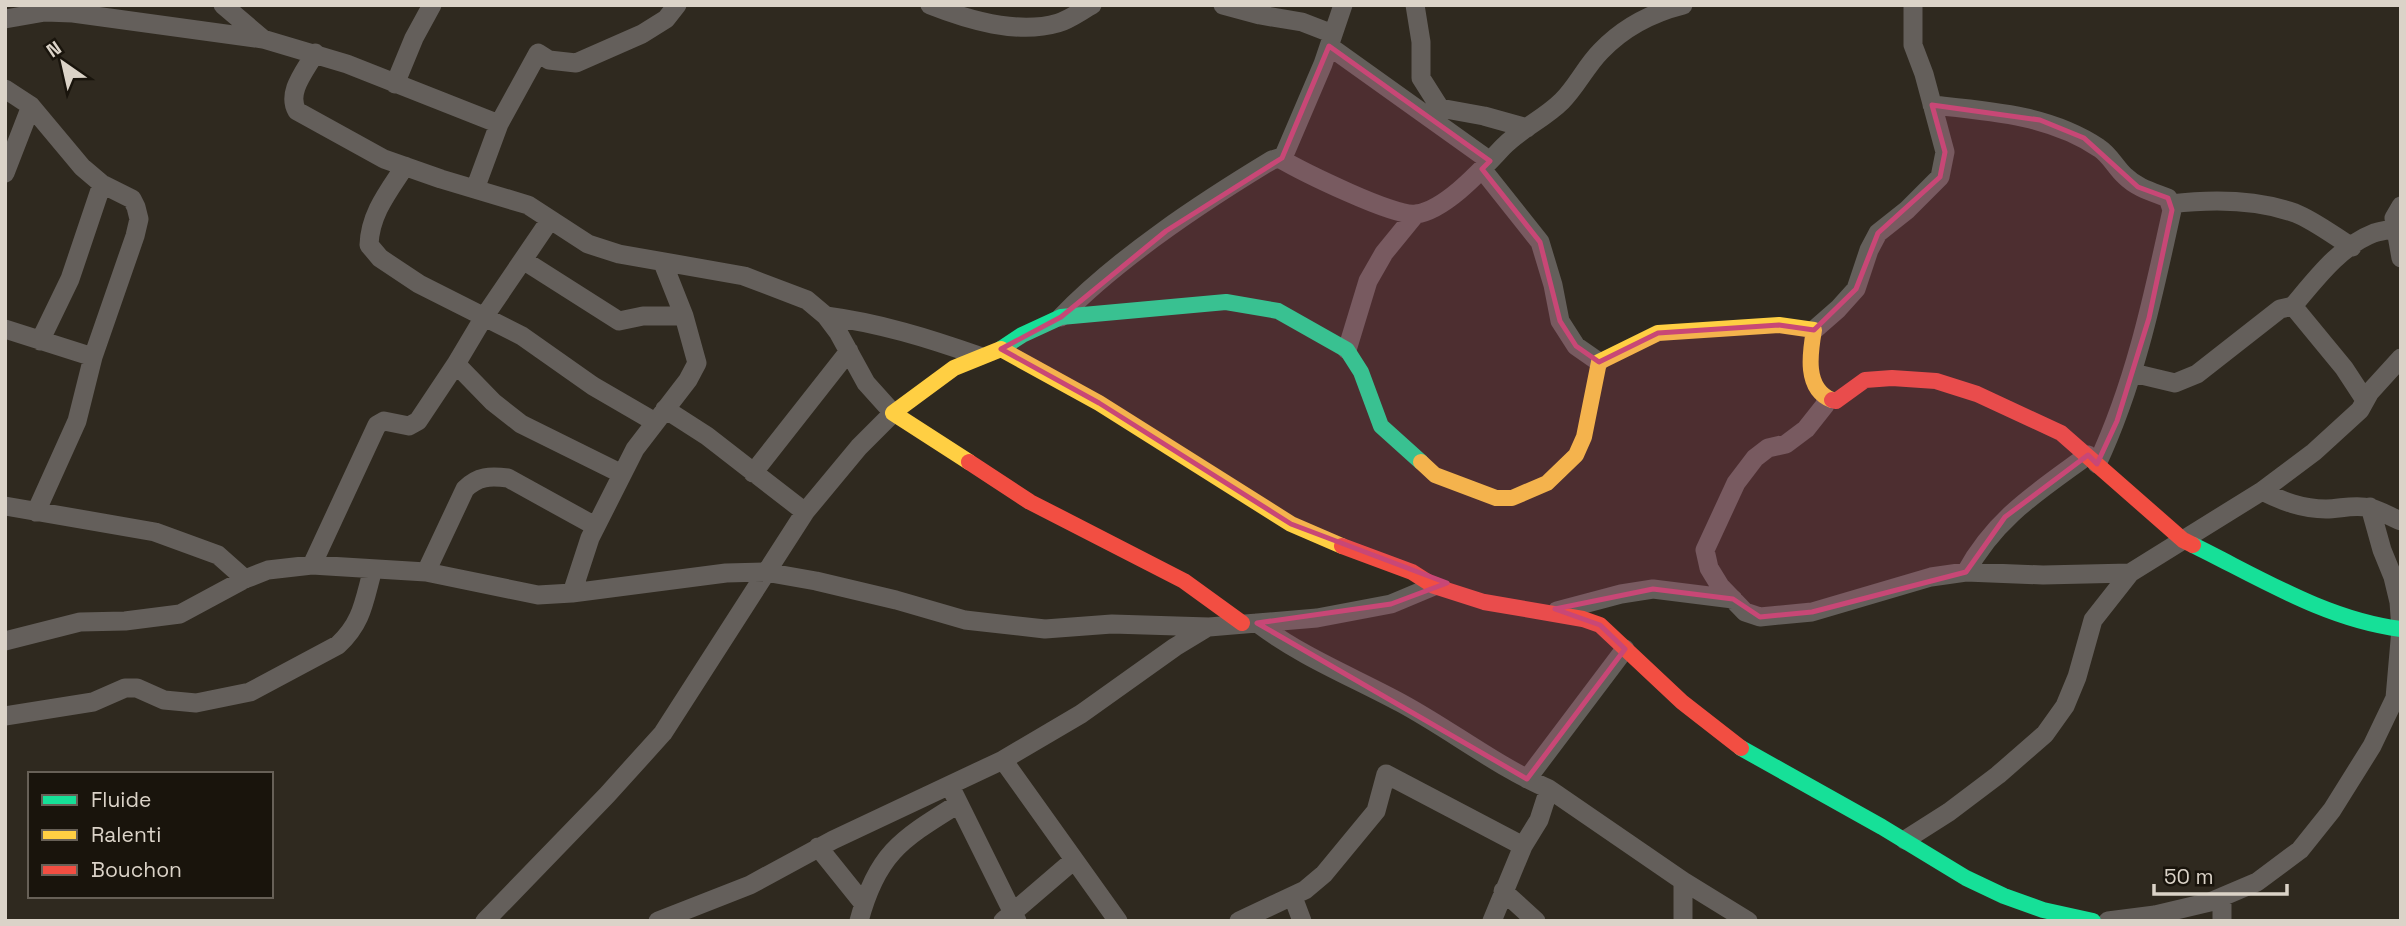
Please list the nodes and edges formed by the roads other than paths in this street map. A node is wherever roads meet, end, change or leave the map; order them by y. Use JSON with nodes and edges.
{"nodes":[{"id":1,"x":8,"y":5,"type":"edge"},
{"id":2,"x":223,"y":5,"type":"edge"},
{"id":3,"x":432,"y":5,"type":"edge"},
{"id":4,"x":677,"y":5,"type":"edge"},
{"id":5,"x":930,"y":5,"type":"edge"},
{"id":6,"x":1092,"y":5,"type":"edge"},
{"id":7,"x":1223,"y":5,"type":"edge"},
{"id":8,"x":1343,"y":5,"type":"edge"},
{"id":9,"x":1415,"y":5,"type":"edge"},
{"id":10,"x":1683,"y":5,"type":"edge"},
{"id":11,"x":1913,"y":5,"type":"edge"},
{"id":12,"x":1645,"y":12,"type":"edge"},
{"id":13,"x":5,"y":17,"type":"edge"},
{"id":14,"x":263,"y":39,"type":"junction"},
{"id":15,"x":1331,"y":40,"type":"junction"},
{"id":16,"x":316,"y":53,"type":"junction"},
{"id":17,"x":395,"y":84,"type":"junction"},
{"id":18,"x":5,"y":89,"type":"edge"},
{"id":19,"x":1933,"y":104,"type":"junction"},
{"id":20,"x":32,"y":106,"type":"junction"},
{"id":21,"x":499,"y":124,"type":"junction"},
{"id":22,"x":1527,"y":128,"type":"junction"},
{"id":23,"x":1282,"y":160,"type":"junction"},
{"id":24,"x":1486,"y":165,"type":"junction"},
{"id":25,"x":405,"y":166,"type":"junction"},
{"id":26,"x":5,"y":173,"type":"edge"},
{"id":27,"x":102,"y":184,"type":"junction"},
{"id":28,"x":475,"y":189,"type":"junction"},
{"id":29,"x":2171,"y":204,"type":"junction"},
{"id":30,"x":2401,"y":206,"type":"edge"},
{"id":31,"x":1415,"y":215,"type":"junction"},
{"id":32,"x":550,"y":220,"type":"junction"},
{"id":33,"x":2395,"y":229,"type":"junction"},
{"id":34,"x":2352,"y":247,"type":"junction"},
{"id":35,"x":2401,"y":258,"type":"edge"},
{"id":36,"x":523,"y":260,"type":"junction"},
{"id":37,"x":663,"y":262,"type":"junction"},
{"id":38,"x":2293,"y":306,"type":"junction"},
{"id":39,"x":684,"y":316,"type":"junction"},
{"id":40,"x":825,"y":316,"type":"junction"},
{"id":41,"x":484,"y":317,"type":"junction"},
{"id":42,"x":1061,"y":317,"type":"junction"},
{"id":43,"x":5,"y":329,"type":"edge"},
{"id":44,"x":1814,"y":330,"type":"junction"},
{"id":45,"x":40,"y":341,"type":"junction"},
{"id":46,"x":1001,"y":349,"type":"junction"},
{"id":47,"x":1347,"y":350,"type":"junction"},
{"id":48,"x":849,"y":351,"type":"junction"},
{"id":49,"x":979,"y":356,"type":"junction"},
{"id":50,"x":93,"y":358,"type":"junction"},
{"id":51,"x":2401,"y":358,"type":"edge"},
{"id":52,"x":1600,"y":362,"type":"junction"},
{"id":53,"x":456,"y":364,"type":"junction"},
{"id":54,"x":2133,"y":373,"type":"junction"},
{"id":55,"x":1826,"y":399,"type":"junction"},
{"id":56,"x":2365,"y":400,"type":"junction"},
{"id":57,"x":893,"y":413,"type":"junction"},
{"id":58,"x":660,"y":415,"type":"junction"},
{"id":59,"x":2093,"y":460,"type":"junction"},
{"id":60,"x":753,"y":473,"type":"junction"},
{"id":61,"x":622,"y":474,"type":"junction"},
{"id":62,"x":2262,"y":491,"type":"junction"},
{"id":63,"x":5,"y":506,"type":"edge"},
{"id":64,"x":2370,"y":508,"type":"junction"},
{"id":65,"x":36,"y":512,"type":"junction"},
{"id":66,"x":805,"y":512,"type":"junction"},
{"id":67,"x":2401,"y":521,"type":"edge"},
{"id":68,"x":595,"y":526,"type":"junction"},
{"id":69,"x":2183,"y":540,"type":"junction"},
{"id":70,"x":312,"y":565,"type":"junction"},
{"id":71,"x":373,"y":569,"type":"junction"},
{"id":72,"x":426,"y":572,"type":"junction"},
{"id":73,"x":765,"y":572,"type":"junction"},
{"id":74,"x":1966,"y":572,"type":"junction"},
{"id":75,"x":2130,"y":573,"type":"junction"},
{"id":76,"x":245,"y":579,"type":"junction"},
{"id":77,"x":1434,"y":586,"type":"junction"},
{"id":78,"x":572,"y":593,"type":"junction"},
{"id":79,"x":1733,"y":599,"type":"junction"},
{"id":80,"x":1552,"y":612,"type":"junction"},
{"id":81,"x":1250,"y":623,"type":"junction"},
{"id":82,"x":1209,"y":626,"type":"junction"},
{"id":83,"x":2401,"y":629,"type":"edge"},
{"id":84,"x":5,"y":641,"type":"edge"},
{"id":85,"x":1625,"y":649,"type":"junction"},
{"id":86,"x":5,"y":716,"type":"edge"},
{"id":87,"x":1003,"y":760,"type":"junction"},
{"id":88,"x":1527,"y":779,"type":"junction"},
{"id":89,"x":950,"y":784,"type":"junction"},
{"id":90,"x":1549,"y":789,"type":"junction"},
{"id":91,"x":958,"y":804,"type":"junction"},
{"id":92,"x":1905,"y":841,"type":"junction"},
{"id":93,"x":1523,"y":846,"type":"junction"},
{"id":94,"x":818,"y":847,"type":"junction"},
{"id":95,"x":1074,"y":860,"type":"junction"},
{"id":96,"x":1683,"y":881,"type":"junction"},
{"id":97,"x":1503,"y":891,"type":"junction"},
{"id":98,"x":1293,"y":897,"type":"junction"},
{"id":99,"x":2222,"y":899,"type":"junction"},
{"id":100,"x":861,"y":912,"type":"edge"},
{"id":101,"x":1011,"y":918,"type":"edge"},
{"id":102,"x":485,"y":921,"type":"edge"},
{"id":103,"x":658,"y":921,"type":"edge"},
{"id":104,"x":1118,"y":921,"type":"edge"},
{"id":105,"x":1239,"y":921,"type":"edge"},
{"id":106,"x":1302,"y":921,"type":"edge"},
{"id":107,"x":1492,"y":921,"type":"edge"},
{"id":108,"x":1536,"y":921,"type":"edge"},
{"id":109,"x":1683,"y":921,"type":"edge"},
{"id":110,"x":1748,"y":921,"type":"edge"},
{"id":111,"x":2093,"y":921,"type":"edge"},
{"id":112,"x":2108,"y":921,"type":"edge"},
{"id":113,"x":2222,"y":921,"type":"edge"}],
"edges":[{"from":1,"to":13,"type":"street"},
{"from":2,"to":14,"type":"street"},
{"from":3,"to":17,"type":"street"},
{"from":4,"to":21,"type":"street"},
{"from":5,"to":6,"type":"street"},
{"from":7,"to":15,"type":"street"},
{"from":8,"to":15,"type":"street"},
{"from":9,"to":22,"type":"street"},
{"from":10,"to":12,"type":"street"},
{"from":11,"to":19,"type":"street"},
{"from":12,"to":22,"type":"street"},
{"from":13,"to":14,"type":"street"},
{"from":14,"to":16,"type":"street"},
{"from":15,"to":23,"type":"street"},
{"from":15,"to":24,"type":"street"},
{"from":16,"to":17,"type":"street"},
{"from":16,"to":25,"type":"street"},
{"from":17,"to":21,"type":"street"},
{"from":18,"to":20,"type":"street"},
{"from":19,"to":29,"type":"street"},
{"from":19,"to":44,"type":"street"},
{"from":20,"to":26,"type":"street"},
{"from":20,"to":27,"type":"street"},
{"from":21,"to":28,"type":"street"},
{"from":22,"to":24,"type":"street"},
{"from":23,"to":31,"type":"street"},
{"from":23,"to":42,"type":"street"},
{"from":24,"to":31,"type":"street"},
{"from":24,"to":52,"type":"street"},
{"from":25,"to":28,"type":"street"},
{"from":25,"to":41,"type":"street"},
{"from":27,"to":45,"type":"street"},
{"from":27,"to":50,"type":"street"},
{"from":28,"to":32,"type":"street"},
{"from":29,"to":34,"type":"street"},
{"from":29,"to":54,"type":"street"},
{"from":30,"to":33,"type":"street"},
{"from":31,"to":47,"type":"street"},
{"from":32,"to":36,"type":"street"},
{"from":32,"to":37,"type":"street"},
{"from":33,"to":34,"type":"street"},
{"from":33,"to":35,"type":"street"},
{"from":34,"to":38,"type":"street"},
{"from":36,"to":39,"type":"street"},
{"from":36,"to":41,"type":"street"},
{"from":37,"to":39,"type":"street"},
{"from":37,"to":40,"type":"street"},
{"from":38,"to":54,"type":"street"},
{"from":38,"to":56,"type":"street"},
{"from":39,"to":58,"type":"street"},
{"from":40,"to":48,"type":"street"},
{"from":40,"to":49,"type":"street"},
{"from":41,"to":53,"type":"street"},
{"from":41,"to":58,"type":"street"},
{"from":42,"to":46,"type":"street"},
{"from":42,"to":47,"type":"street"},
{"from":43,"to":45,"type":"street"},
{"from":44,"to":52,"type":"street"},
{"from":44,"to":55,"type":"street"},
{"from":45,"to":50,"type":"street"},
{"from":46,"to":49,"type":"street"},
{"from":46,"to":77,"type":"street"},
{"from":47,"to":52,"type":"street"},
{"from":48,"to":57,"type":"street"},
{"from":48,"to":60,"type":"street"},
{"from":49,"to":57,"type":"street"},
{"from":50,"to":65,"type":"street"},
{"from":51,"to":56,"type":"street"},
{"from":53,"to":61,"type":"street"},
{"from":53,"to":70,"type":"street"},
{"from":54,"to":59,"type":"street"},
{"from":55,"to":59,"type":"street"},
{"from":55,"to":79,"type":"street"},
{"from":56,"to":62,"type":"street"},
{"from":57,"to":66,"type":"street"},
{"from":57,"to":81,"type":"street"},
{"from":58,"to":60,"type":"street"},
{"from":58,"to":61,"type":"street"},
{"from":59,"to":69,"type":"street"},
{"from":59,"to":74,"type":"street"},
{"from":60,"to":66,"type":"street"},
{"from":61,"to":68,"type":"street"},
{"from":62,"to":64,"type":"street"},
{"from":62,"to":69,"type":"street"},
{"from":63,"to":65,"type":"street"},
{"from":64,"to":67,"type":"street"},
{"from":64,"to":83,"type":"street"},
{"from":65,"to":76,"type":"street"},
{"from":66,"to":73,"type":"street"},
{"from":68,"to":72,"type":"street"},
{"from":68,"to":78,"type":"street"},
{"from":69,"to":75,"type":"street"},
{"from":69,"to":83,"type":"street"},
{"from":70,"to":71,"type":"street"},
{"from":70,"to":76,"type":"street"},
{"from":71,"to":72,"type":"street"},
{"from":71,"to":86,"type":"street"},
{"from":72,"to":78,"type":"street"},
{"from":73,"to":78,"type":"street"},
{"from":73,"to":82,"type":"street"},
{"from":73,"to":102,"type":"street"},
{"from":74,"to":75,"type":"street"},
{"from":74,"to":79,"type":"street"},
{"from":75,"to":92,"type":"street"},
{"from":76,"to":84,"type":"street"},
{"from":77,"to":80,"type":"street"},
{"from":77,"to":81,"type":"street"},
{"from":79,"to":80,"type":"street"},
{"from":80,"to":85,"type":"street"},
{"from":81,"to":82,"type":"street"},
{"from":81,"to":88,"type":"street"},
{"from":82,"to":87,"type":"street"},
{"from":83,"to":99,"type":"street"},
{"from":85,"to":88,"type":"street"},
{"from":85,"to":92,"type":"street"},
{"from":87,"to":89,"type":"street"},
{"from":87,"to":95,"type":"street"},
{"from":88,"to":90,"type":"street"},
{"from":89,"to":91,"type":"street"},
{"from":89,"to":94,"type":"street"},
{"from":90,"to":93,"type":"street"},
{"from":90,"to":96,"type":"street"},
{"from":91,"to":100,"type":"street"},
{"from":91,"to":101,"type":"street"},
{"from":92,"to":111,"type":"street"},
{"from":93,"to":97,"type":"street"},
{"from":93,"to":98,"type":"street"},
{"from":94,"to":100,"type":"street"},
{"from":94,"to":103,"type":"street"},
{"from":95,"to":101,"type":"street"},
{"from":95,"to":104,"type":"street"},
{"from":96,"to":109,"type":"street"},
{"from":96,"to":110,"type":"street"},
{"from":97,"to":107,"type":"street"},
{"from":97,"to":108,"type":"street"},
{"from":98,"to":105,"type":"street"},
{"from":98,"to":106,"type":"street"},
{"from":99,"to":112,"type":"street"},
{"from":99,"to":113,"type":"street"}]}
